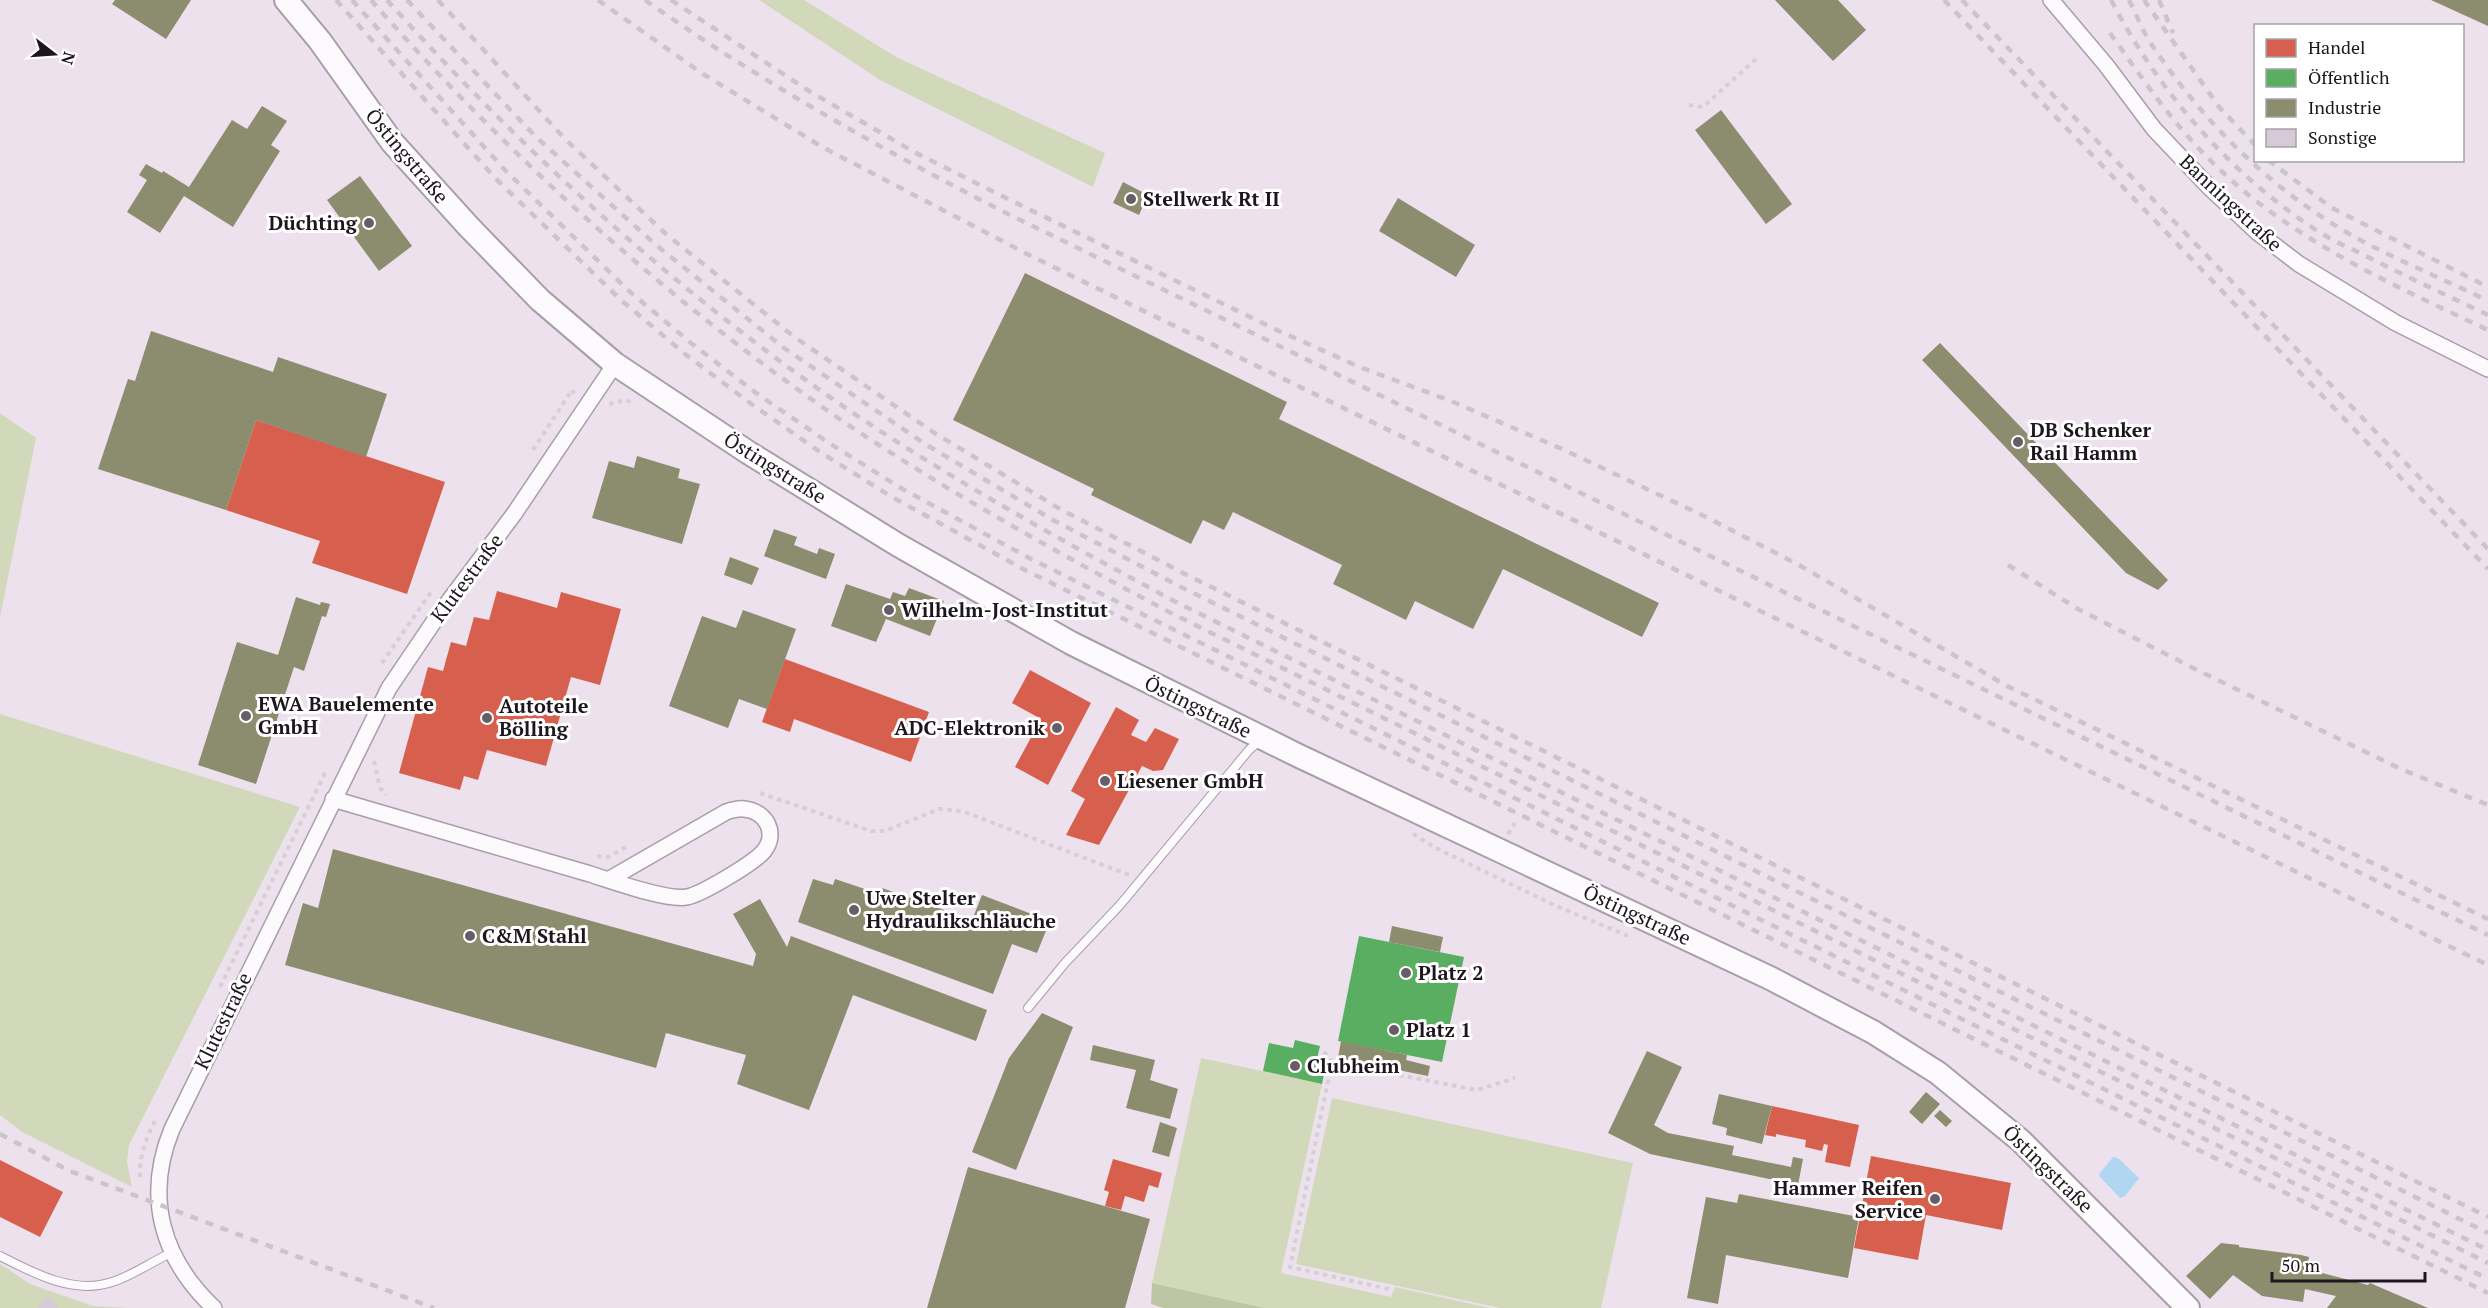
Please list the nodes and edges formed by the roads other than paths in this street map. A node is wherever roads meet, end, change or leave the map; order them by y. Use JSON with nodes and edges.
{"nodes":[{"id":1,"x":285,"y":0,"type":"edge"},
{"id":2,"x":2051,"y":0,"type":"edge"},
{"id":3,"x":615,"y":364,"type":"junction"},
{"id":4,"x":2488,"y":369,"type":"edge"},
{"id":5,"x":1263,"y":738,"type":"junction"},
{"id":6,"x":333,"y":799,"type":"junction"},
{"id":7,"x":608,"y":880,"type":"junction"},
{"id":8,"x":1028,"y":1008,"type":"dead end"},
{"id":9,"x":171,"y":1253,"type":"junction"},
{"id":10,"x":0,"y":1256,"type":"edge"},
{"id":11,"x":214,"y":1308,"type":"edge"},
{"id":12,"x":2188,"y":1308,"type":"edge"}],
"edges":[{"from":1,"to":3,"type":"street","name":"Östingstraße"},
{"from":2,"to":4,"type":"street","name":"Banningstraße"},
{"from":3,"to":5,"type":"street","name":"Östingstraße"},
{"from":3,"to":6,"type":"street","name":"Klutestraße"},
{"from":5,"to":8,"type":"lane"},
{"from":5,"to":12,"type":"street","name":"Östingstraße"},
{"from":6,"to":7,"type":"street"},
{"from":6,"to":9,"type":"street","name":"Klutestraße"},
{"from":7,"to":7,"type":"street"},
{"from":9,"to":10,"type":"lane"},
{"from":9,"to":11,"type":"street","name":"Klutestraße"}]}
